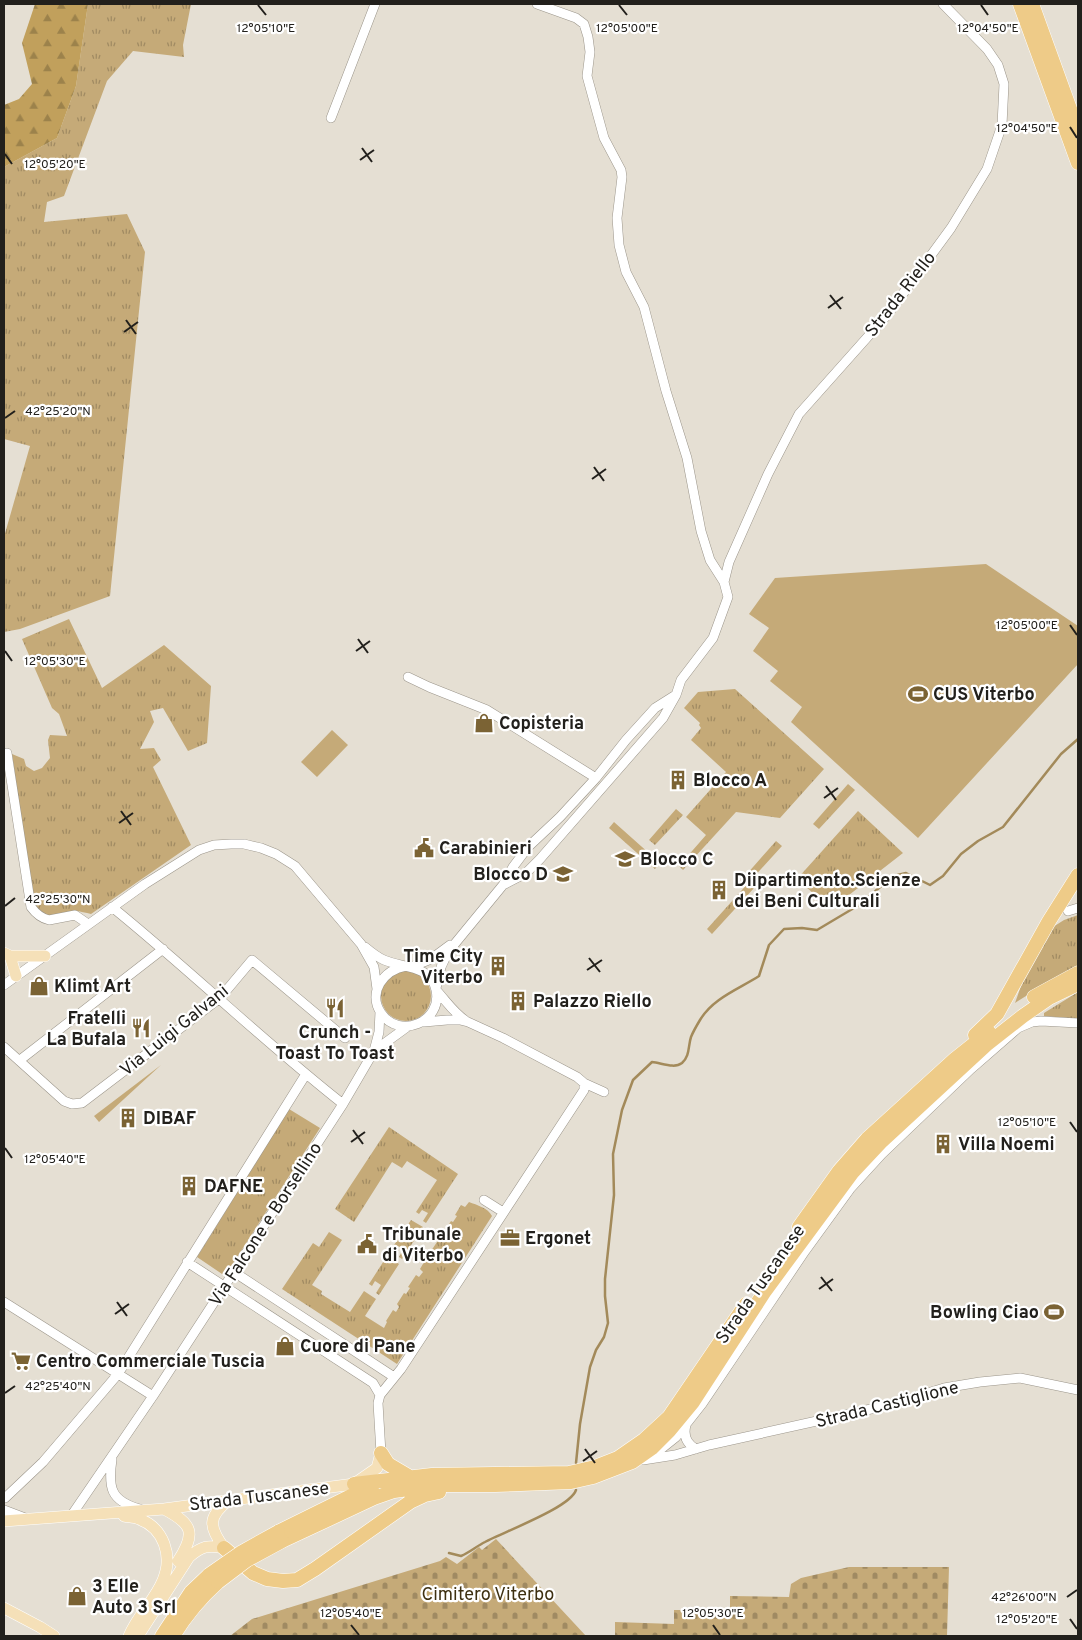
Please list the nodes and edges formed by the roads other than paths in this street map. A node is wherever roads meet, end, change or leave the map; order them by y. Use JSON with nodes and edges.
{"nodes":[{"id":1,"x":375,"y":4,"type":"edge"},
{"id":2,"x":537,"y":4,"type":"edge"},
{"id":3,"x":943,"y":4,"type":"edge"},
{"id":4,"x":1020,"y":4,"type":"edge"},
{"id":5,"x":1032,"y":4,"type":"edge"},
{"id":6,"x":331,"y":118,"type":"dead end"},
{"id":7,"x":1078,"y":131,"type":"edge"},
{"id":8,"x":1078,"y":164,"type":"edge"},
{"id":9,"x":725,"y":584,"type":"junction"},
{"id":10,"x":408,"y":677,"type":"dead end"},
{"id":11,"x":676,"y":695,"type":"junction"},
{"id":12,"x":7,"y":754,"type":"dead end"},
{"id":13,"x":596,"y":778,"type":"junction"},
{"id":14,"x":1078,"y":875,"type":"edge"},
{"id":15,"x":503,"y":885,"type":"junction"},
{"id":16,"x":112,"y":908,"type":"junction"},
{"id":17,"x":1073,"y":909,"type":"edge"},
{"id":18,"x":1049,"y":921,"type":"junction"},
{"id":19,"x":88,"y":924,"type":"junction"},
{"id":20,"x":458,"y":938,"type":"junction"},
{"id":21,"x":361,"y":944,"type":"junction"},
{"id":22,"x":163,"y":949,"type":"junction"},
{"id":23,"x":7,"y":954,"type":"edge"},
{"id":24,"x":45,"y":956,"type":"junction"},
{"id":25,"x":409,"y":966,"type":"junction"},
{"id":26,"x":4,"y":970,"type":"edge"},
{"id":27,"x":1078,"y":973,"type":"edge"},
{"id":28,"x":16,"y":976,"type":"junction"},
{"id":29,"x":1078,"y":984,"type":"edge"},
{"id":30,"x":4,"y":985,"type":"edge"},
{"id":31,"x":377,"y":989,"type":"junction"},
{"id":32,"x":436,"y":990,"type":"junction"},
{"id":33,"x":1064,"y":991,"type":"junction"},
{"id":34,"x":220,"y":998,"type":"junction"},
{"id":35,"x":380,"y":1012,"type":"junction"},
{"id":36,"x":468,"y":1022,"type":"junction"},
{"id":37,"x":1078,"y":1022,"type":"edge"},
{"id":38,"x":422,"y":1023,"type":"junction"},
{"id":39,"x":407,"y":1027,"type":"junction"},
{"id":40,"x":1018,"y":1028,"type":"junction"},
{"id":41,"x":345,"y":1038,"type":"dead end"},
{"id":42,"x":4,"y":1047,"type":"edge"},
{"id":43,"x":374,"y":1051,"type":"junction"},
{"id":44,"x":963,"y":1052,"type":"junction"},
{"id":45,"x":20,"y":1060,"type":"junction"},
{"id":46,"x":306,"y":1074,"type":"junction"},
{"id":47,"x":584,"y":1083,"type":"junction"},
{"id":48,"x":604,"y":1092,"type":"dead end"},
{"id":49,"x":343,"y":1104,"type":"junction"},
{"id":50,"x":484,"y":1200,"type":"dead end"},
{"id":51,"x":503,"y":1212,"type":"junction"},
{"id":52,"x":188,"y":1262,"type":"junction"},
{"id":53,"x":234,"y":1272,"type":"junction"},
{"id":54,"x":225,"y":1286,"type":"junction"},
{"id":55,"x":266,"y":1293,"type":"junction"},
{"id":56,"x":4,"y":1302,"type":"edge"},
{"id":57,"x":257,"y":1306,"type":"junction"},
{"id":58,"x":343,"y":1343,"type":"junction"},
{"id":59,"x":334,"y":1356,"type":"junction"},
{"id":60,"x":118,"y":1374,"type":"junction"},
{"id":61,"x":394,"y":1377,"type":"junction"},
{"id":62,"x":1078,"y":1390,"type":"edge"},
{"id":63,"x":380,"y":1395,"type":"junction"},
{"id":64,"x":153,"y":1396,"type":"junction"},
{"id":65,"x":686,"y":1424,"type":"junction"},
{"id":66,"x":696,"y":1450,"type":"junction"},
{"id":67,"x":655,"y":1452,"type":"dead end"},
{"id":68,"x":381,"y":1453,"type":"junction"},
{"id":69,"x":112,"y":1457,"type":"junction"},
{"id":70,"x":637,"y":1461,"type":"junction"},
{"id":71,"x":411,"y":1477,"type":"junction"},
{"id":72,"x":397,"y":1479,"type":"junction"},
{"id":73,"x":354,"y":1484,"type":"junction"},
{"id":74,"x":495,"y":1485,"type":"junction"},
{"id":75,"x":5,"y":1498,"type":"edge"},
{"id":76,"x":229,"y":1500,"type":"junction"},
{"id":77,"x":164,"y":1508,"type":"junction"},
{"id":78,"x":4,"y":1510,"type":"edge"},
{"id":79,"x":145,"y":1510,"type":"junction"},
{"id":80,"x":111,"y":1514,"type":"junction"},
{"id":81,"x":71,"y":1516,"type":"junction"},
{"id":82,"x":28,"y":1519,"type":"junction"},
{"id":83,"x":4,"y":1521,"type":"edge"},
{"id":84,"x":280,"y":1536,"type":"junction"},
{"id":85,"x":224,"y":1548,"type":"junction"},
{"id":86,"x":214,"y":1578,"type":"junction"},
{"id":87,"x":163,"y":1580,"type":"junction"},
{"id":88,"x":4,"y":1608,"type":"edge"},
{"id":89,"x":54,"y":1636,"type":"edge"},
{"id":90,"x":131,"y":1636,"type":"edge"},
{"id":91,"x":162,"y":1636,"type":"edge"},
{"id":92,"x":173,"y":1636,"type":"edge"}],
"edges":[{"from":1,"to":6,"type":"street"},
{"from":2,"to":9,"type":"street"},
{"from":3,"to":9,"type":"street","name":"Strada Riello"},
{"from":4,"to":8,"type":"highway"},
{"from":5,"to":7,"type":"highway"},
{"from":9,"to":11,"type":"street","name":"Strada Riello"},
{"from":10,"to":13,"type":"street"},
{"from":11,"to":13,"type":"street"},
{"from":11,"to":15,"type":"street","name":"Strada Riello"},
{"from":12,"to":19,"type":"street"},
{"from":13,"to":15,"type":"street"},
{"from":14,"to":18,"type":"highway"},
{"from":15,"to":20,"type":"street"},
{"from":16,"to":19,"type":"street"},
{"from":16,"to":21,"type":"street"},
{"from":16,"to":22,"type":"street"},
{"from":17,"to":18,"type":"highway"},
{"from":18,"to":44,"type":"highway"},
{"from":19,"to":24,"type":"street"},
{"from":20,"to":25,"type":"street"},
{"from":20,"to":32,"type":"street"},
{"from":21,"to":25,"type":"street"},
{"from":21,"to":31,"type":"street"},
{"from":22,"to":34,"type":"street"},
{"from":22,"to":45,"type":"street"},
{"from":23,"to":24,"type":"main road"},
{"from":23,"to":28,"type":"main road"},
{"from":24,"to":28,"type":"street"},
{"from":25,"to":31,"type":"street"},
{"from":25,"to":32,"type":"street"},
{"from":26,"to":28,"type":"main road"},
{"from":27,"to":44,"type":"highway","name":"Strada Tuscanese"},
{"from":28,"to":30,"type":"street"},
{"from":29,"to":33,"type":"highway","name":"Strada Tuscanese"},
{"from":31,"to":35,"type":"street"},
{"from":32,"to":36,"type":"street"},
{"from":32,"to":38,"type":"street"},
{"from":33,"to":40,"type":"highway"},
{"from":33,"to":70,"type":"highway","name":"Strada Tuscanese"},
{"from":34,"to":41,"type":"street","name":"Via Luigi Galvani"},
{"from":34,"to":45,"type":"street","name":"Via Luigi Galvani"},
{"from":34,"to":46,"type":"street"},
{"from":35,"to":39,"type":"street"},
{"from":35,"to":43,"type":"street","name":"Via Falcone e Borsellino"},
{"from":36,"to":38,"type":"street"},
{"from":36,"to":47,"type":"street"},
{"from":37,"to":40,"type":"street"},
{"from":38,"to":39,"type":"street"},
{"from":39,"to":43,"type":"street","name":"Via Falcone e Borsellino"},
{"from":40,"to":65,"type":"street","name":"Strada Tuscanese"},
{"from":42,"to":45,"type":"street","name":"Via Luigi Galvani"},
{"from":43,"to":49,"type":"street","name":"Via Falcone e Borsellino"},
{"from":44,"to":71,"type":"highway","name":"Strada Tuscanese"},
{"from":46,"to":49,"type":"street"},
{"from":46,"to":52,"type":"street"},
{"from":47,"to":48,"type":"street"},
{"from":47,"to":51,"type":"street"},
{"from":49,"to":53,"type":"street","name":"Via Falcone e Borsellino"},
{"from":50,"to":51,"type":"street"},
{"from":51,"to":61,"type":"street"},
{"from":52,"to":54,"type":"street"},
{"from":52,"to":60,"type":"street"},
{"from":53,"to":54,"type":"street","name":"Via Falcone e Borsellino"},
{"from":53,"to":55,"type":"street"},
{"from":54,"to":57,"type":"street"},
{"from":54,"to":64,"type":"street","name":"Via Falcone e Borsellino"},
{"from":55,"to":57,"type":"street"},
{"from":55,"to":58,"type":"street"},
{"from":56,"to":60,"type":"street"},
{"from":57,"to":59,"type":"street"},
{"from":58,"to":59,"type":"street"},
{"from":58,"to":61,"type":"street"},
{"from":59,"to":63,"type":"street"},
{"from":60,"to":64,"type":"street"},
{"from":60,"to":75,"type":"street"},
{"from":61,"to":63,"type":"street"},
{"from":62,"to":66,"type":"street","name":"Strada Castiglione"},
{"from":63,"to":68,"type":"street"},
{"from":64,"to":69,"type":"street","name":"Via Falcone e Borsellino"},
{"from":65,"to":66,"type":"street"},
{"from":65,"to":67,"type":"street","name":"Strada Tuscanese"},
{"from":66,"to":70,"type":"street","name":"Strada Castiglione"},
{"from":68,"to":71,"type":"highway"},
{"from":68,"to":73,"type":"main road"},
{"from":69,"to":79,"type":"street"},
{"from":69,"to":81,"type":"street","name":"Via Falcone e Borsellino"},
{"from":70,"to":74,"type":"highway","name":"Strada Tuscanese"},
{"from":71,"to":72,"type":"highway","name":"Strada Tuscanese"},
{"from":72,"to":73,"type":"highway"},
{"from":72,"to":84,"type":"highway"},
{"from":73,"to":76,"type":"main road","name":"Strada Tuscanese"},
{"from":74,"to":84,"type":"highway"},
{"from":74,"to":85,"type":"highway"},
{"from":76,"to":77,"type":"main road","name":"Strada Tuscanese"},
{"from":76,"to":85,"type":"main road"},
{"from":77,"to":79,"type":"main road","name":"Strada Tuscanese"},
{"from":77,"to":87,"type":"main road"},
{"from":78,"to":82,"type":"street"},
{"from":79,"to":80,"type":"main road","name":"Strada Tuscanese"},
{"from":80,"to":81,"type":"main road"},
{"from":80,"to":87,"type":"main road"},
{"from":81,"to":82,"type":"main road"},
{"from":82,"to":83,"type":"main road"},
{"from":84,"to":86,"type":"highway","bridge":true},
{"from":85,"to":90,"type":"main road"},
{"from":86,"to":91,"type":"highway"},
{"from":86,"to":92,"type":"highway"},
{"from":87,"to":90,"type":"main road"},
{"from":88,"to":89,"type":"main road"}]}
